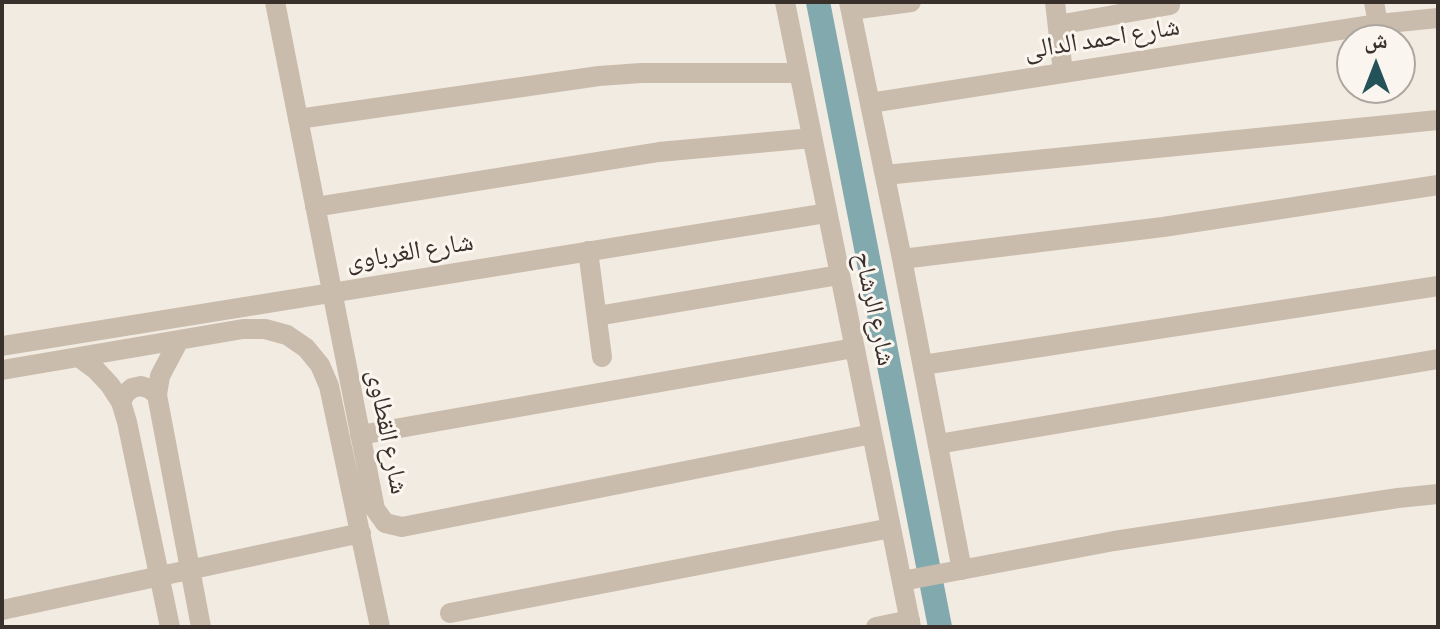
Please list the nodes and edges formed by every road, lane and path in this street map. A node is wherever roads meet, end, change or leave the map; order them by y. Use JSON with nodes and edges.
{"nodes":[{"id":1,"x":275,"y":2,"type":"edge"},
{"id":2,"x":785,"y":2,"type":"edge"},
{"id":3,"x":911,"y":2,"type":"edge"},
{"id":4,"x":1055,"y":2,"type":"edge"},
{"id":5,"x":1374,"y":2,"type":"edge"},
{"id":6,"x":1170,"y":5,"type":"dead end"},
{"id":7,"x":850,"y":6,"type":"edge"},
{"id":8,"x":1438,"y":18,"type":"edge"},
{"id":9,"x":1378,"y":24,"type":"joint"},
{"id":10,"x":1058,"y":25,"type":"junction"},
{"id":11,"x":1336,"y":31,"type":"edge"},
{"id":12,"x":799,"y":73,"type":"junction"},
{"id":13,"x":1063,"y":73,"type":"junction"},
{"id":14,"x":870,"y":103,"type":"junction"},
{"id":15,"x":298,"y":119,"type":"junction"},
{"id":16,"x":1438,"y":120,"type":"edge"},
{"id":17,"x":812,"y":138,"type":"junction"},
{"id":18,"x":885,"y":175,"type":"junction"},
{"id":19,"x":1438,"y":185,"type":"edge"},
{"id":20,"x":315,"y":207,"type":"junction"},
{"id":21,"x":827,"y":213,"type":"junction"},
{"id":22,"x":588,"y":251,"type":"junction"},
{"id":23,"x":902,"y":259,"type":"junction"},
{"id":24,"x":839,"y":275,"type":"junction"},
{"id":25,"x":1438,"y":286,"type":"edge"},
{"id":26,"x":332,"y":292,"type":"junction"},
{"id":27,"x":597,"y":316,"type":"junction"},
{"id":28,"x":179,"y":340,"type":"junction"},
{"id":29,"x":2,"y":346,"type":"edge"},
{"id":30,"x":854,"y":348,"type":"junction"},
{"id":31,"x":602,"y":357,"type":"dead end"},
{"id":32,"x":80,"y":358,"type":"junction"},
{"id":33,"x":1438,"y":359,"type":"edge"},
{"id":34,"x":923,"y":365,"type":"junction"},
{"id":35,"x":2,"y":370,"type":"edge"},
{"id":36,"x":157,"y":395,"type":"junction"},
{"id":37,"x":121,"y":402,"type":"junction"},
{"id":38,"x":872,"y":434,"type":"junction"},
{"id":39,"x":360,"y":435,"type":"junction"},
{"id":40,"x":938,"y":444,"type":"junction"},
{"id":41,"x":1438,"y":494,"type":"edge"},
{"id":42,"x":891,"y":528,"type":"junction"},
{"id":43,"x":361,"y":533,"type":"junction"},
{"id":44,"x":190,"y":569,"type":"junction"},
{"id":45,"x":962,"y":570,"type":"junction"},
{"id":46,"x":159,"y":576,"type":"junction"},
{"id":47,"x":902,"y":581,"type":"junction"},
{"id":48,"x":2,"y":610,"type":"edge"},
{"id":49,"x":450,"y":613,"type":"dead end"},
{"id":50,"x":910,"y":624,"type":"edge"},
{"id":51,"x":170,"y":627,"type":"edge"},
{"id":52,"x":201,"y":627,"type":"edge"},
{"id":53,"x":380,"y":627,"type":"edge"},
{"id":54,"x":876,"y":627,"type":"edge"}],
"edges":[{"from":1,"to":15,"type":"street","name":"شارع القطاوى"},
{"from":2,"to":12,"type":"street","name":"شارع الرشاح"},
{"from":3,"to":7,"type":"street"},
{"from":4,"to":10,"type":"street"},
{"from":5,"to":9,"type":"street"},
{"from":6,"to":10,"type":"street"},
{"from":7,"to":14,"type":"street","name":"شارع الرشاح"},
{"from":8,"to":9,"type":"street","name":"شارع احمد الدالى"},
{"from":10,"to":13,"type":"street"},
{"from":11,"to":13,"type":"street","name":"شارع احمد الدالى"},
{"from":12,"to":15,"type":"street"},
{"from":12,"to":17,"type":"street","name":"شارع الرشاح"},
{"from":13,"to":14,"type":"street","name":"شارع احمد الدالى"},
{"from":14,"to":18,"type":"street","name":"شارع الرشاح"},
{"from":15,"to":20,"type":"street","name":"شارع القطاوى"},
{"from":16,"to":18,"type":"street"},
{"from":17,"to":20,"type":"street"},
{"from":17,"to":21,"type":"street","name":"شارع الرشاح"},
{"from":18,"to":23,"type":"street","name":"شارع الرشاح"},
{"from":19,"to":23,"type":"street"},
{"from":20,"to":26,"type":"street","name":"شارع القطاوى"},
{"from":21,"to":22,"type":"street","name":"شارع الغرباوى"},
{"from":21,"to":24,"type":"street","name":"شارع الرشاح"},
{"from":22,"to":26,"type":"street","name":"شارع الغرباوى"},
{"from":22,"to":27,"type":"street"},
{"from":23,"to":34,"type":"street","name":"شارع الرشاح"},
{"from":24,"to":27,"type":"street"},
{"from":24,"to":30,"type":"street","name":"شارع الرشاح"},
{"from":25,"to":34,"type":"street"},
{"from":26,"to":29,"type":"street","name":"شارع الغرباوى"},
{"from":26,"to":39,"type":"street","name":"شارع القطاوى"},
{"from":27,"to":31,"type":"street"},
{"from":28,"to":32,"type":"street"},
{"from":28,"to":36,"type":"street"},
{"from":28,"to":43,"type":"street"},
{"from":30,"to":38,"type":"street","name":"شارع الرشاح"},
{"from":30,"to":39,"type":"street"},
{"from":32,"to":35,"type":"street"},
{"from":32,"to":37,"type":"street"},
{"from":33,"to":40,"type":"street"},
{"from":34,"to":40,"type":"street","name":"شارع الرشاح"},
{"from":36,"to":37,"type":"street"},
{"from":36,"to":44,"type":"street"},
{"from":37,"to":46,"type":"street"},
{"from":38,"to":39,"type":"street","name":"شارع القطاوى"},
{"from":38,"to":42,"type":"street","name":"شارع الرشاح"},
{"from":40,"to":45,"type":"street","name":"شارع الرشاح"},
{"from":41,"to":45,"type":"street"},
{"from":42,"to":47,"type":"street","name":"شارع الرشاح"},
{"from":42,"to":49,"type":"street"},
{"from":43,"to":44,"type":"street"},
{"from":43,"to":53,"type":"street"},
{"from":44,"to":46,"type":"street"},
{"from":44,"to":52,"type":"street"},
{"from":45,"to":47,"type":"street"},
{"from":46,"to":48,"type":"street"},
{"from":46,"to":51,"type":"street"},
{"from":47,"to":50,"type":"street","name":"شارع الرشاح"},
{"from":50,"to":54,"type":"street"}]}
